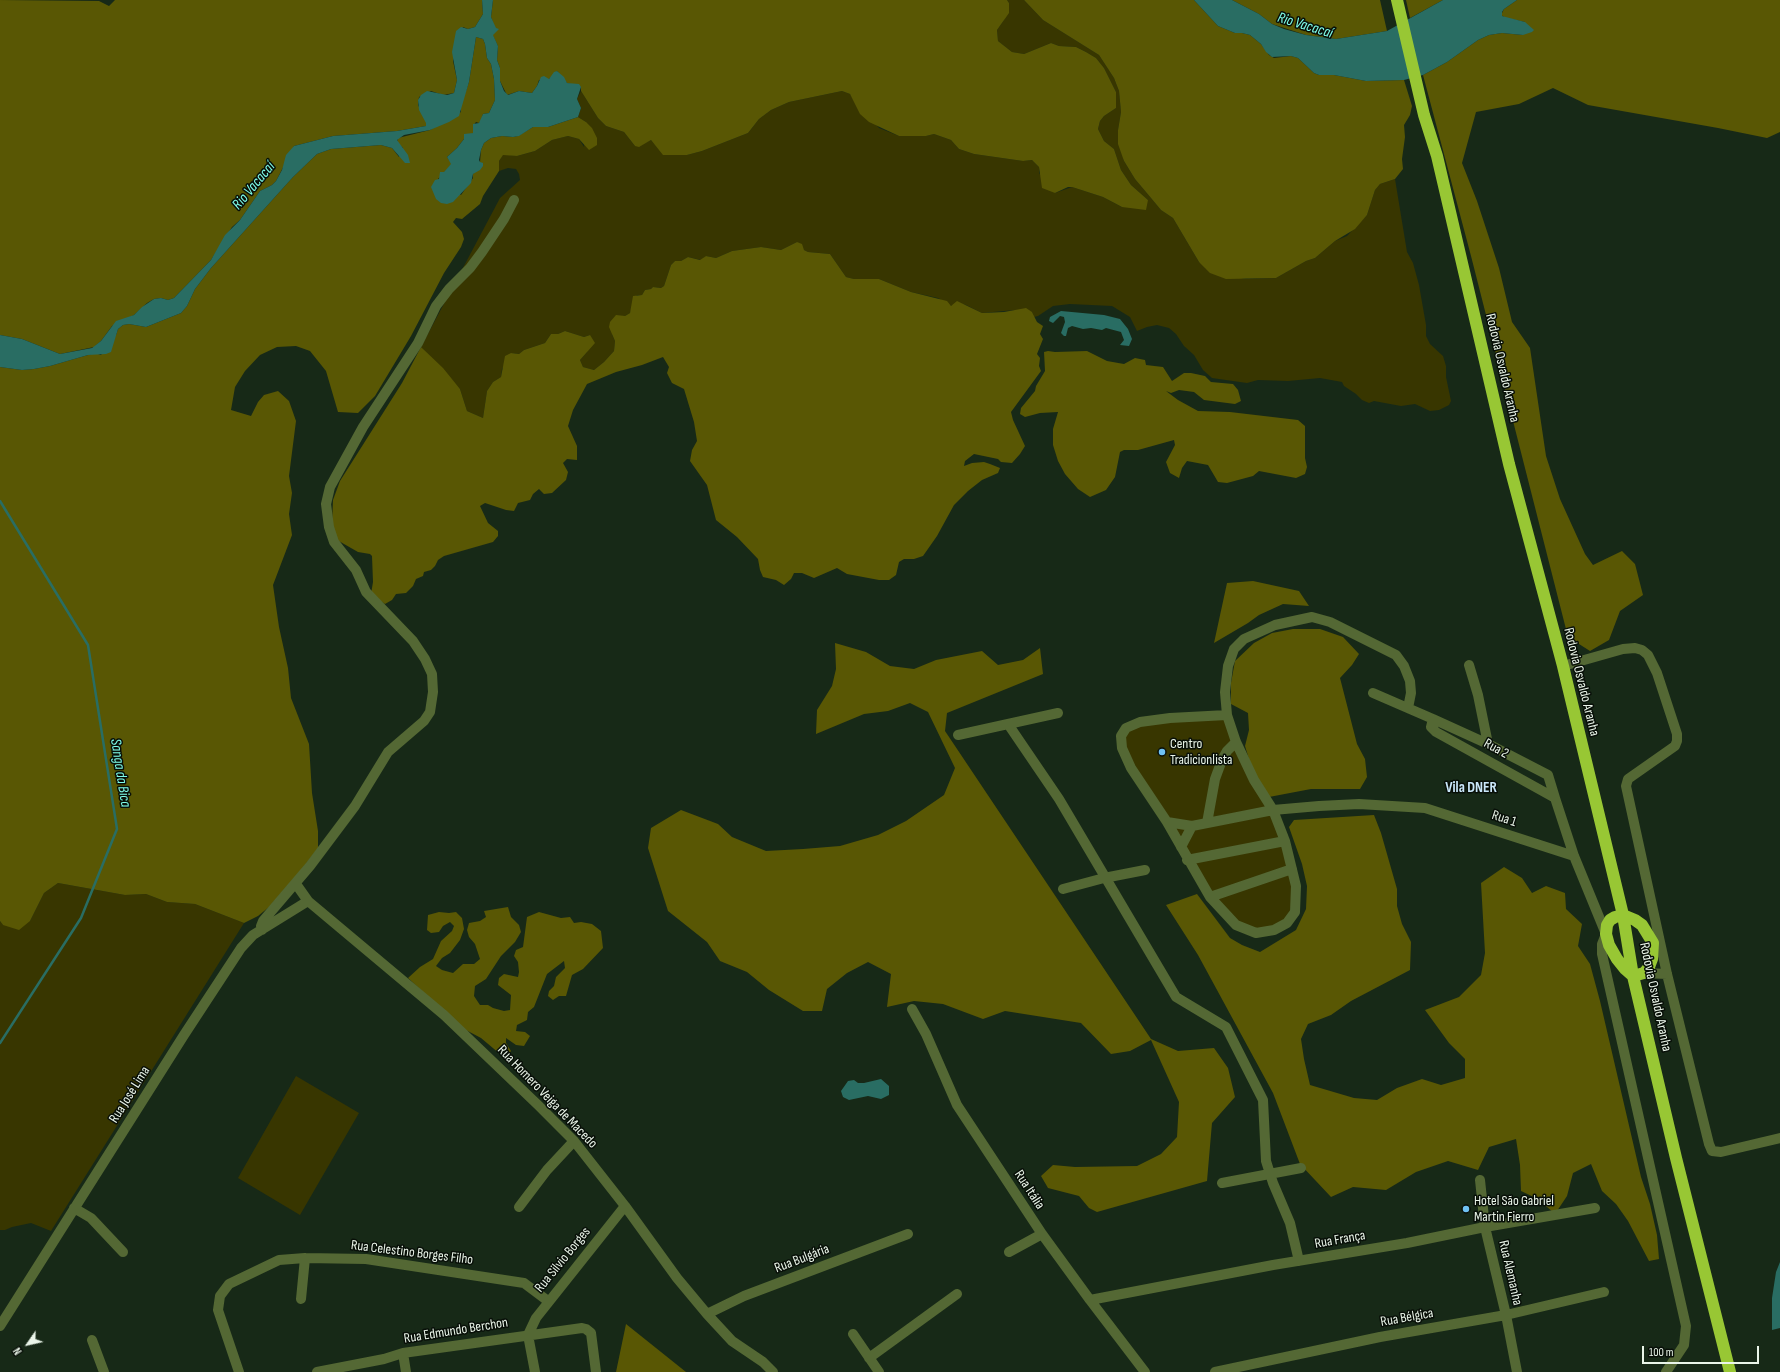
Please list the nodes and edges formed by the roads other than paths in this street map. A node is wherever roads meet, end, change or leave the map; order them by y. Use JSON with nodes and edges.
{"nodes":[{"id":1,"x":1397,"y":0,"type":"edge"},
{"id":2,"x":514,"y":200,"type":"dead end"},
{"id":3,"x":1469,"y":665,"type":"dead end"},
{"id":4,"x":1563,"y":666,"type":"junction"},
{"id":5,"x":1373,"y":693,"type":"dead end"},
{"id":6,"x":1408,"y":708,"type":"junction"},
{"id":7,"x":1058,"y":713,"type":"dead end"},
{"id":8,"x":1227,"y":715,"type":"junction"},
{"id":9,"x":1433,"y":719,"type":"junction"},
{"id":10,"x":1008,"y":724,"type":"junction"},
{"id":11,"x":958,"y":735,"type":"dead end"},
{"id":12,"x":1236,"y":742,"type":"junction"},
{"id":13,"x":1488,"y":744,"type":"junction"},
{"id":14,"x":1555,"y":798,"type":"junction"},
{"id":15,"x":1273,"y":810,"type":"junction"},
{"id":16,"x":1167,"y":822,"type":"junction"},
{"id":17,"x":1207,"y":823,"type":"junction"},
{"id":18,"x":1192,"y":826,"type":"junction"},
{"id":19,"x":1285,"y":841,"type":"junction"},
{"id":20,"x":1181,"y":847,"type":"junction"},
{"id":21,"x":1574,"y":856,"type":"junction"},
{"id":22,"x":1187,"y":860,"type":"junction"},
{"id":23,"x":1292,"y":869,"type":"junction"},
{"id":24,"x":1145,"y":870,"type":"dead end"},
{"id":25,"x":1104,"y":878,"type":"junction"},
{"id":26,"x":296,"y":884,"type":"junction"},
{"id":27,"x":1063,"y":889,"type":"dead end"},
{"id":28,"x":1210,"y":897,"type":"junction"},
{"id":29,"x":308,"y":901,"type":"junction"},
{"id":30,"x":1623,"y":915,"type":"junction"},
{"id":31,"x":262,"y":930,"type":"junction"},
{"id":32,"x":1606,"y":934,"type":"junction"},
{"id":33,"x":1657,"y":942,"type":"junction"},
{"id":34,"x":1668,"y":974,"type":"junction"},
{"id":35,"x":1639,"y":975,"type":"junction"},
{"id":36,"x":912,"y":1009,"type":"dead end"},
{"id":37,"x":1780,"y":1138,"type":"edge"},
{"id":38,"x":574,"y":1141,"type":"junction"},
{"id":39,"x":1301,"y":1168,"type":"dead end"},
{"id":40,"x":1270,"y":1174,"type":"junction"},
{"id":41,"x":1480,"y":1180,"type":"dead end"},
{"id":42,"x":1222,"y":1183,"type":"dead end"},
{"id":43,"x":625,"y":1206,"type":"junction"},
{"id":44,"x":519,"y":1207,"type":"dead end"},
{"id":45,"x":74,"y":1208,"type":"junction"},
{"id":46,"x":1595,"y":1208,"type":"dead end"},
{"id":47,"x":1485,"y":1227,"type":"junction"},
{"id":48,"x":908,"y":1234,"type":"dead end"},
{"id":49,"x":1042,"y":1234,"type":"junction"},
{"id":50,"x":123,"y":1252,"type":"dead end"},
{"id":51,"x":1009,"y":1252,"type":"dead end"},
{"id":52,"x":305,"y":1258,"type":"junction"},
{"id":53,"x":1299,"y":1262,"type":"junction"},
{"id":54,"x":1604,"y":1292,"type":"dead end"},
{"id":55,"x":957,"y":1294,"type":"dead end"},
{"id":56,"x":300,"y":1299,"type":"dead end"},
{"id":57,"x":1090,"y":1300,"type":"junction"},
{"id":58,"x":548,"y":1301,"type":"junction"},
{"id":59,"x":707,"y":1314,"type":"junction"},
{"id":60,"x":1506,"y":1314,"type":"junction"},
{"id":61,"x":0,"y":1326,"type":"edge"},
{"id":62,"x":853,"y":1334,"type":"dead end"},
{"id":63,"x":528,"y":1335,"type":"junction"},
{"id":64,"x":92,"y":1340,"type":"dead end"},
{"id":65,"x":404,"y":1353,"type":"junction"},
{"id":66,"x":869,"y":1358,"type":"junction"},
{"id":67,"x":104,"y":1372,"type":"edge"},
{"id":68,"x":239,"y":1372,"type":"edge"},
{"id":69,"x":317,"y":1372,"type":"edge"},
{"id":70,"x":406,"y":1372,"type":"edge"},
{"id":71,"x":535,"y":1372,"type":"edge"},
{"id":72,"x":596,"y":1372,"type":"edge"},
{"id":73,"x":772,"y":1372,"type":"edge"},
{"id":74,"x":879,"y":1372,"type":"edge"},
{"id":75,"x":1145,"y":1372,"type":"edge"},
{"id":76,"x":1215,"y":1372,"type":"edge"},
{"id":77,"x":1517,"y":1372,"type":"edge"},
{"id":78,"x":1666,"y":1372,"type":"edge"},
{"id":79,"x":1730,"y":1372,"type":"edge"}],
"edges":[{"from":1,"to":4,"type":"highway","name":"Rodovia Osvaldo Aranha"},
{"from":2,"to":26,"type":"street"},
{"from":3,"to":13,"type":"street"},
{"from":4,"to":30,"type":"highway","name":"Rodovia Osvaldo Aranha"},
{"from":4,"to":33,"type":"street"},
{"from":5,"to":6,"type":"street","name":"Rua 2"},
{"from":6,"to":8,"type":"street"},
{"from":6,"to":9,"type":"street","name":"Rua 2"},
{"from":7,"to":10,"type":"street"},
{"from":8,"to":12,"type":"street"},
{"from":8,"to":16,"type":"street"},
{"from":9,"to":13,"type":"street","name":"Rua 2"},
{"from":9,"to":14,"type":"street","name":"Rua 2"},
{"from":10,"to":11,"type":"street"},
{"from":10,"to":25,"type":"street"},
{"from":12,"to":15,"type":"street"},
{"from":12,"to":17,"type":"street"},
{"from":13,"to":14,"type":"street","name":"Rua 2"},
{"from":14,"to":21,"type":"street","name":"Rua 2"},
{"from":15,"to":17,"type":"street","name":"Rua 1"},
{"from":15,"to":19,"type":"street"},
{"from":15,"to":21,"type":"street","name":"Rua 1"},
{"from":16,"to":18,"type":"street"},
{"from":16,"to":20,"type":"street"},
{"from":17,"to":18,"type":"street","name":"Rua 1"},
{"from":18,"to":20,"type":"street"},
{"from":19,"to":22,"type":"street"},
{"from":19,"to":23,"type":"street"},
{"from":20,"to":22,"type":"street"},
{"from":21,"to":32,"type":"street","name":"Rua 2"},
{"from":22,"to":28,"type":"street"},
{"from":23,"to":28,"type":"street"},
{"from":23,"to":28,"type":"street"},
{"from":24,"to":25,"type":"street"},
{"from":25,"to":27,"type":"street"},
{"from":25,"to":40,"type":"street"},
{"from":26,"to":29,"type":"street","name":"Rua Homero Veiga de Macedo"},
{"from":26,"to":31,"type":"street"},
{"from":29,"to":31,"type":"street","name":"Rua José Lima"},
{"from":29,"to":38,"type":"street","name":"Rua Homero Veiga de Macedo"},
{"from":30,"to":32,"type":"highway"},
{"from":30,"to":33,"type":"highway"},
{"from":30,"to":35,"type":"highway","name":"Rodovia Osvaldo Aranha"},
{"from":31,"to":45,"type":"street","name":"Rua José Lima"},
{"from":32,"to":35,"type":"highway"},
{"from":32,"to":78,"type":"street"},
{"from":33,"to":34,"type":"street"},
{"from":33,"to":35,"type":"highway"},
{"from":34,"to":35,"type":"street"},
{"from":34,"to":37,"type":"street"},
{"from":35,"to":79,"type":"highway","name":"Rodovia Osvaldo Aranha"},
{"from":36,"to":49,"type":"street","name":"Rua Itália"},
{"from":38,"to":43,"type":"street","name":"Rua Homero Veiga de Macedo"},
{"from":38,"to":44,"type":"street"},
{"from":39,"to":40,"type":"street"},
{"from":40,"to":42,"type":"street"},
{"from":40,"to":53,"type":"street"},
{"from":41,"to":47,"type":"street","name":"Rua Alemanha"},
{"from":43,"to":58,"type":"street","name":"Rua Silvio Borges"},
{"from":43,"to":59,"type":"street","name":"Rua Homero Veiga de Macedo"},
{"from":45,"to":50,"type":"street"},
{"from":45,"to":61,"type":"street","name":"Rua José Lima"},
{"from":46,"to":47,"type":"street","name":"Rua França"},
{"from":47,"to":53,"type":"street","name":"Rua França"},
{"from":47,"to":60,"type":"street","name":"Rua Alemanha"},
{"from":48,"to":59,"type":"street","name":"Rua Bulgária"},
{"from":49,"to":51,"type":"street"},
{"from":49,"to":57,"type":"street","name":"Rua Itália"},
{"from":52,"to":56,"type":"street"},
{"from":52,"to":58,"type":"street","name":"Rua Celestino Borges Filho"},
{"from":52,"to":68,"type":"street","name":"Rua Celestino Borges Filho"},
{"from":53,"to":57,"type":"street","name":"Rua França"},
{"from":54,"to":60,"type":"street","name":"Rua Bélgica"},
{"from":55,"to":66,"type":"street"},
{"from":57,"to":75,"type":"street","name":"Rua Itália"},
{"from":58,"to":63,"type":"street","name":"Rua Silvio Borges"},
{"from":59,"to":73,"type":"street","name":"Rua Homero Veiga de Macedo"},
{"from":60,"to":76,"type":"street","name":"Rua Bélgica"},
{"from":60,"to":77,"type":"street","name":"Rua Alemanha"},
{"from":62,"to":66,"type":"street"},
{"from":63,"to":65,"type":"street","name":"Rua Edmundo Berchon"},
{"from":63,"to":71,"type":"street"},
{"from":63,"to":72,"type":"street","name":"Rua Edmundo Berchon"},
{"from":64,"to":67,"type":"street"},
{"from":65,"to":69,"type":"street","name":"Rua Edmundo Berchon"},
{"from":65,"to":70,"type":"street"},
{"from":66,"to":74,"type":"street"}]}
